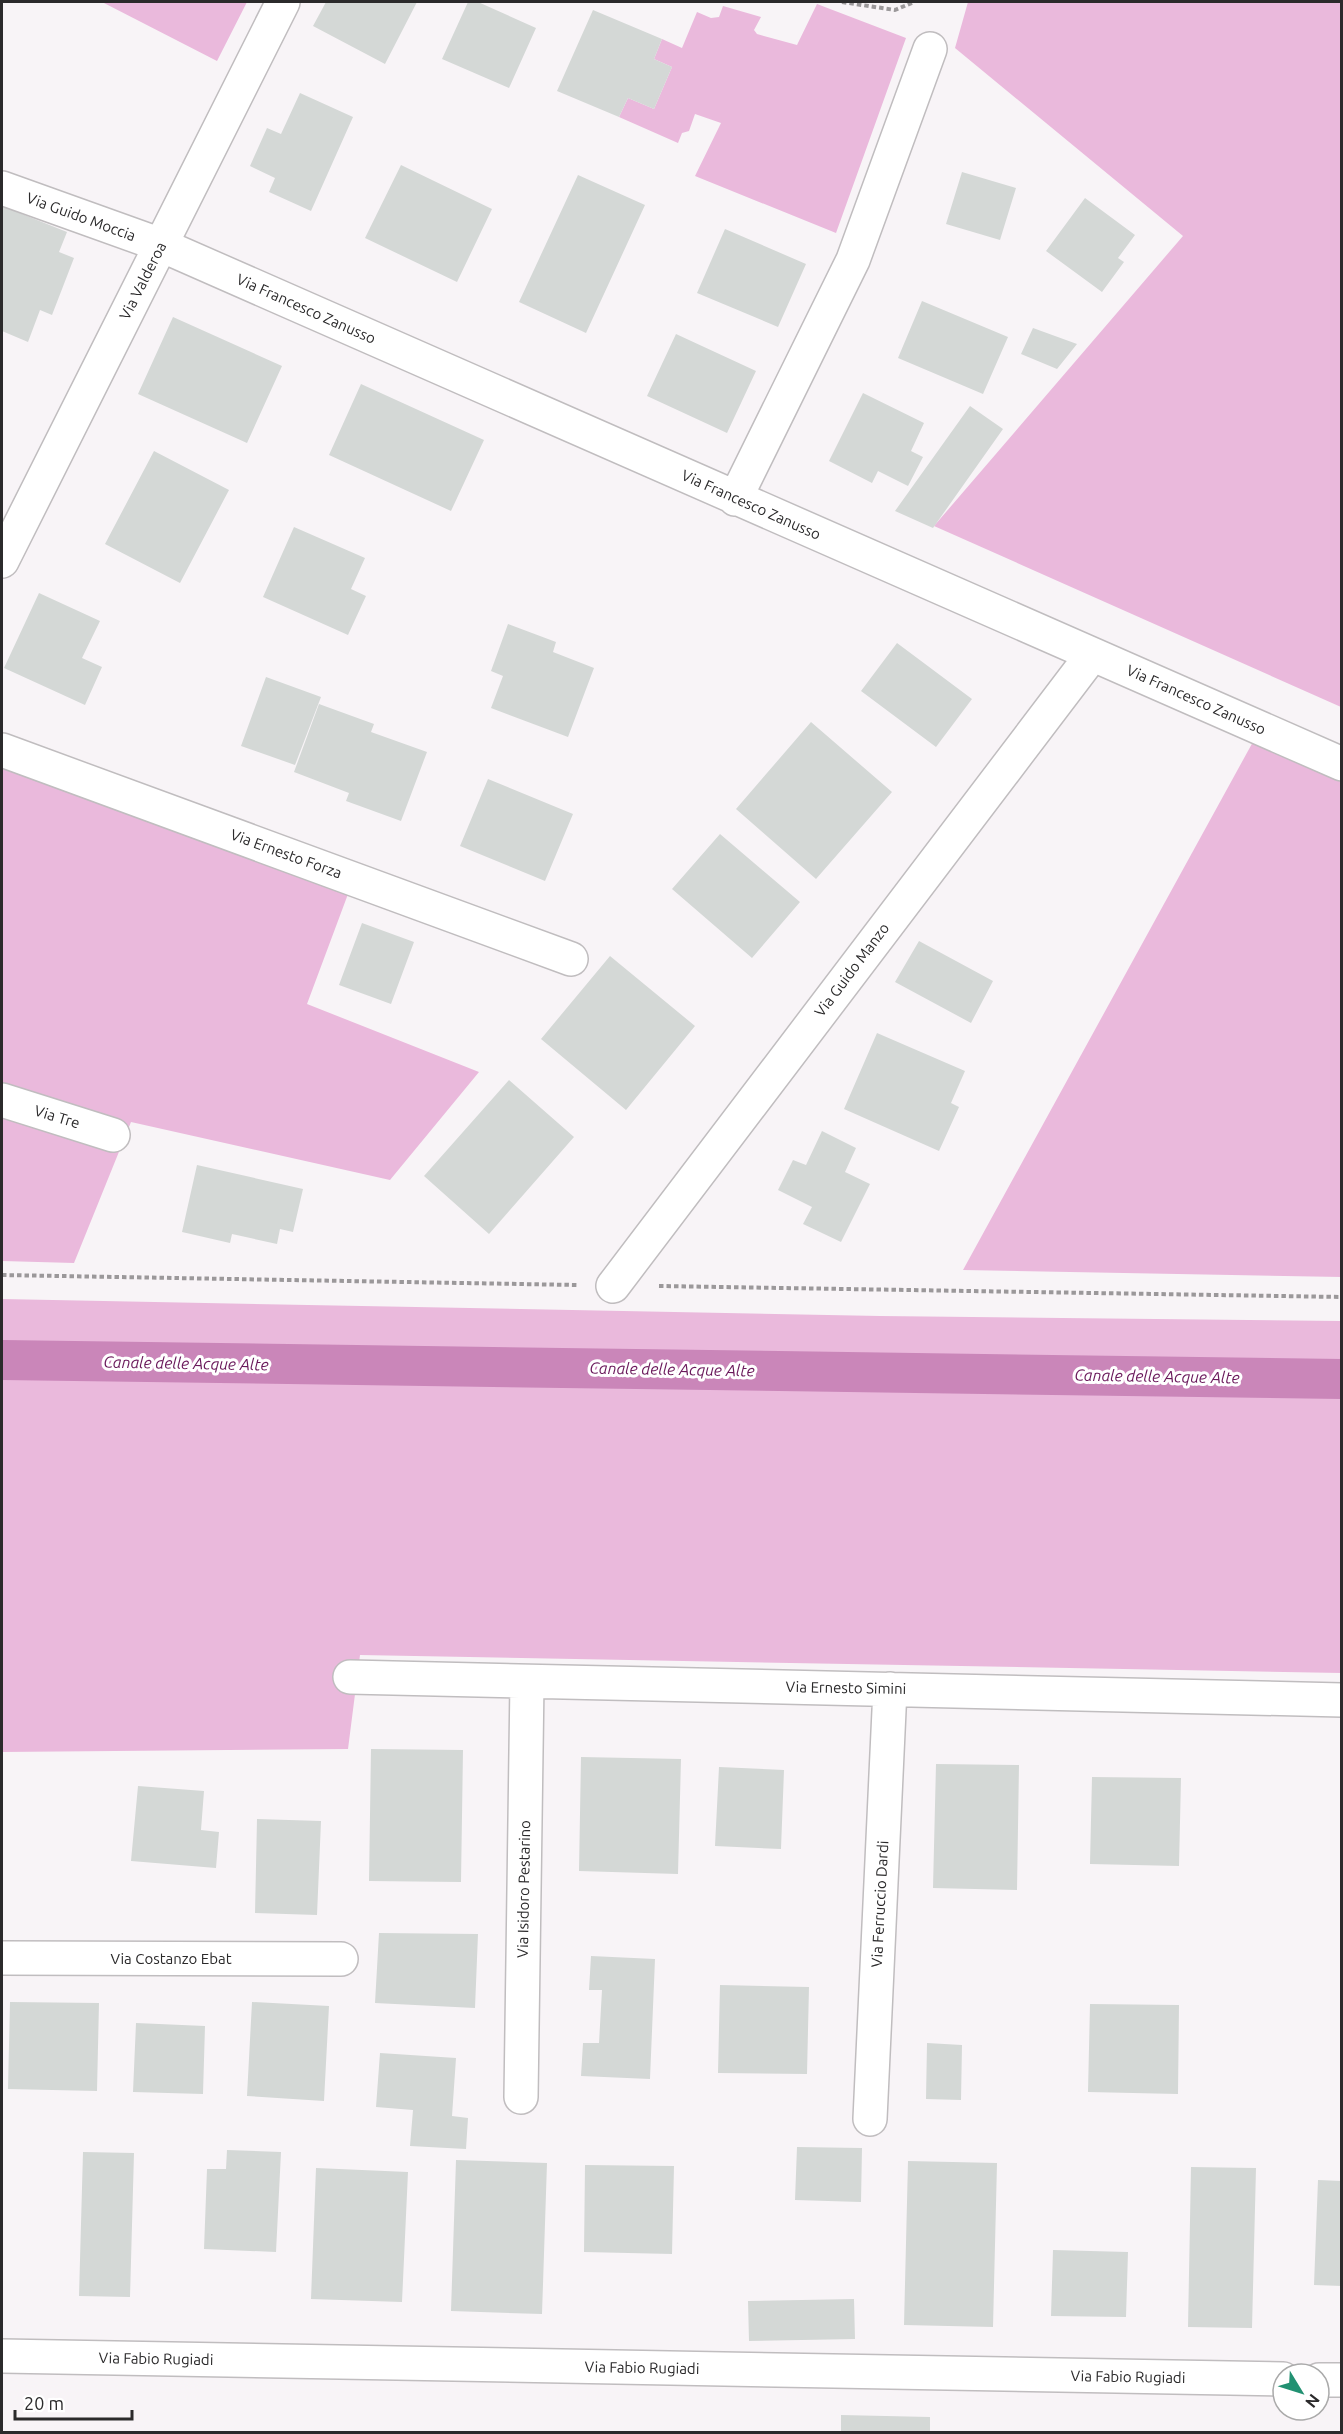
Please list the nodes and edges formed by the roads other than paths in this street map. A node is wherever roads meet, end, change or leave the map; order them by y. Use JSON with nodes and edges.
{"nodes":[{"id":1,"x":283,"y":2,"type":"edge"},
{"id":2,"x":930,"y":49,"type":"dead end"},
{"id":3,"x":2,"y":188,"type":"edge"},
{"id":4,"x":161,"y":245,"type":"junction"},
{"id":5,"x":735,"y":499,"type":"junction"},
{"id":6,"x":2,"y":561,"type":"edge"},
{"id":7,"x":1092,"y":655,"type":"junction"},
{"id":8,"x":2,"y":750,"type":"edge"},
{"id":9,"x":1341,"y":764,"type":"edge"},
{"id":10,"x":571,"y":959,"type":"dead end"},
{"id":11,"x":2,"y":1100,"type":"edge"},
{"id":12,"x":112,"y":1135,"type":"dead end"},
{"id":13,"x":612,"y":1286,"type":"road end"},
{"id":14,"x":350,"y":1677,"type":"dead end"},
{"id":15,"x":527,"y":1682,"type":"junction"},
{"id":16,"x":890,"y":1689,"type":"junction"},
{"id":17,"x":1341,"y":1700,"type":"edge"},
{"id":18,"x":2,"y":1958,"type":"edge"},
{"id":19,"x":341,"y":1959,"type":"dead end"},
{"id":20,"x":521,"y":2097,"type":"dead end"},
{"id":21,"x":870,"y":2119,"type":"dead end"},
{"id":22,"x":2,"y":2356,"type":"edge"},
{"id":23,"x":1271,"y":2379,"type":"edge"}],
"edges":[{"from":1,"to":4,"type":"street","name":"Via Valderoa"},
{"from":2,"to":5,"type":"street"},
{"from":3,"to":4,"type":"street","name":"Via Guido Moccia"},
{"from":4,"to":5,"type":"street","name":"Via Francesco Zanusso"},
{"from":4,"to":6,"type":"street","name":"Via Valderoa"},
{"from":5,"to":7,"type":"street","name":"Via Francesco Zanusso"},
{"from":7,"to":9,"type":"street","name":"Via Francesco Zanusso"},
{"from":7,"to":13,"type":"street","name":"Via Guido Manzo"},
{"from":8,"to":10,"type":"street","name":"Via Ernesto Forza"},
{"from":11,"to":12,"type":"street","name":"Via Tre"},
{"from":14,"to":15,"type":"street","name":"Via Ernesto Simini"},
{"from":15,"to":16,"type":"street","name":"Via Ernesto Simini"},
{"from":15,"to":20,"type":"street","name":"Via Isidoro Pestarino"},
{"from":16,"to":17,"type":"street","name":"Via Ernesto Simini"},
{"from":16,"to":21,"type":"street","name":"Via Ferruccio Dardi"},
{"from":18,"to":19,"type":"street","name":"Via Costanzo Ebat"},
{"from":22,"to":23,"type":"street","name":"Via Fabio Rugiadi"}]}
